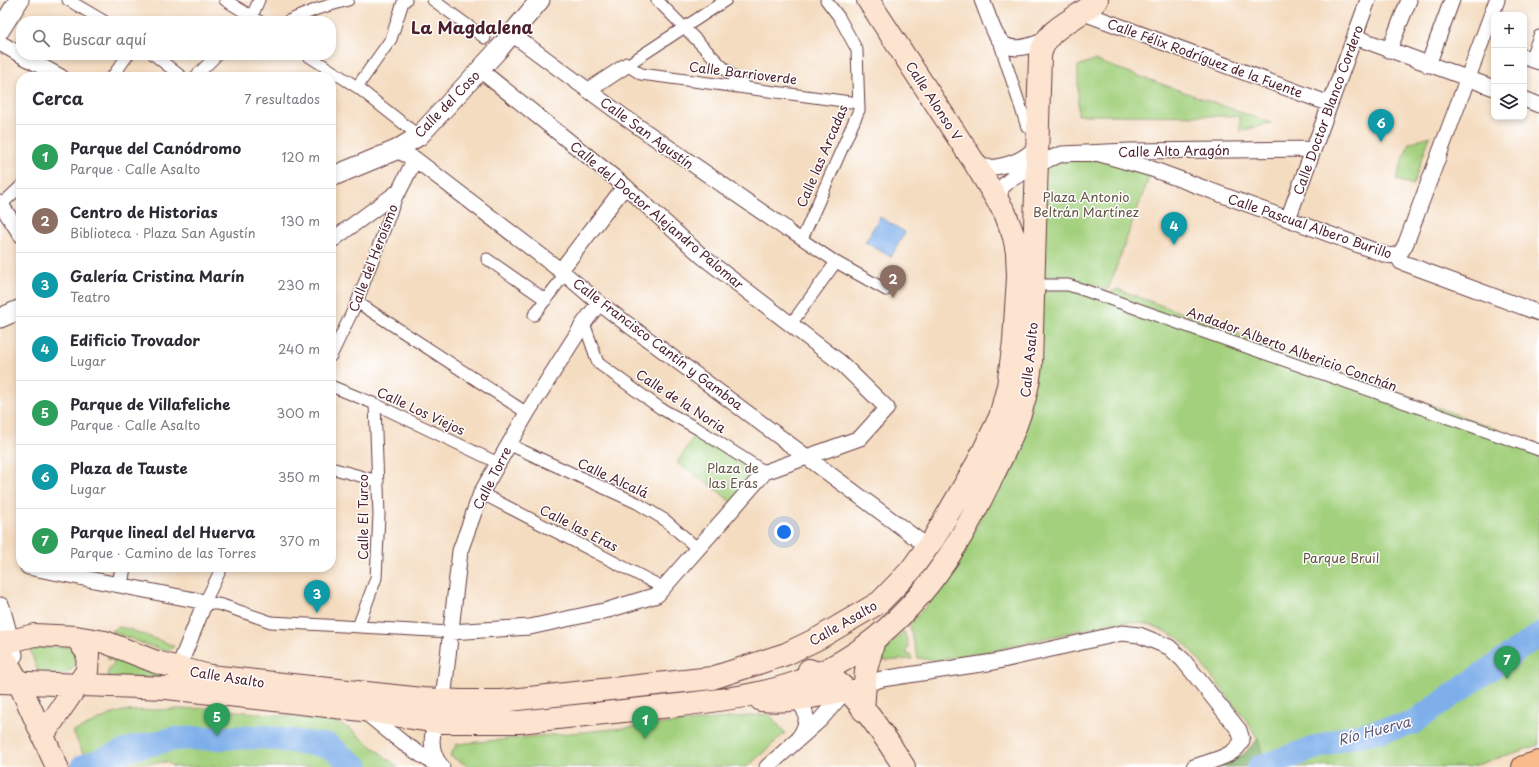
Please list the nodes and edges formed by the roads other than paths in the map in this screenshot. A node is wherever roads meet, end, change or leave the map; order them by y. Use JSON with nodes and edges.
{"nodes":[{"id":1,"x":19,"y":0,"type":"edge"},
{"id":2,"x":68,"y":0,"type":"edge"},
{"id":3,"x":225,"y":0,"type":"edge"},
{"id":4,"x":259,"y":0,"type":"edge"},
{"id":5,"x":348,"y":0,"type":"edge"},
{"id":6,"x":406,"y":0,"type":"edge"},
{"id":7,"x":433,"y":0,"type":"edge"},
{"id":8,"x":540,"y":0,"type":"edge"},
{"id":9,"x":657,"y":0,"type":"edge"},
{"id":10,"x":726,"y":0,"type":"edge"},
{"id":11,"x":826,"y":0,"type":"edge"},
{"id":12,"x":868,"y":0,"type":"edge"},
{"id":13,"x":982,"y":0,"type":"edge"},
{"id":14,"x":1368,"y":0,"type":"edge"},
{"id":15,"x":1409,"y":0,"type":"edge"},
{"id":16,"x":1452,"y":0,"type":"edge"},
{"id":17,"x":1498,"y":0,"type":"edge"},
{"id":18,"x":1089,"y":6,"type":"edge"},
{"id":19,"x":95,"y":16,"type":"edge"},
{"id":20,"x":248,"y":16,"type":"edge"},
{"id":21,"x":255,"y":16,"type":"edge"},
{"id":22,"x":300,"y":16,"type":"edge"},
{"id":23,"x":684,"y":28,"type":"junction"},
{"id":24,"x":0,"y":30,"type":"edge"},
{"id":25,"x":512,"y":34,"type":"junction"},
{"id":26,"x":1539,"y":36,"type":"edge"},
{"id":27,"x":1355,"y":37,"type":"junction"},
{"id":28,"x":485,"y":38,"type":"dead end"},
{"id":29,"x":1047,"y":39,"type":"junction"},
{"id":30,"x":999,"y":41,"type":"junction"},
{"id":31,"x":0,"y":43,"type":"edge"},
{"id":32,"x":1488,"y":44,"type":"edge"},
{"id":33,"x":1389,"y":50,"type":"junction"},
{"id":34,"x":16,"y":52,"type":"edge"},
{"id":35,"x":1531,"y":59,"type":"edge"},
{"id":36,"x":30,"y":60,"type":"edge"},
{"id":37,"x":124,"y":60,"type":"edge"},
{"id":38,"x":160,"y":60,"type":"edge"},
{"id":39,"x":211,"y":60,"type":"edge"},
{"id":40,"x":315,"y":60,"type":"edge"},
{"id":41,"x":1428,"y":64,"type":"junction"},
{"id":42,"x":627,"y":65,"type":"junction"},
{"id":43,"x":480,"y":70,"type":"junction"},
{"id":44,"x":52,"y":72,"type":"edge"},
{"id":45,"x":116,"y":72,"type":"edge"},
{"id":46,"x":176,"y":72,"type":"edge"},
{"id":47,"x":200,"y":72,"type":"edge"},
{"id":48,"x":334,"y":72,"type":"edge"},
{"id":49,"x":336,"y":74,"type":"edge"},
{"id":50,"x":1468,"y":79,"type":"junction"},
{"id":51,"x":357,"y":87,"type":"junction"},
{"id":52,"x":746,"y":87,"type":"junction"},
{"id":53,"x":1491,"y":87,"type":"edge"},
{"id":54,"x":589,"y":90,"type":"junction"},
{"id":55,"x":1527,"y":100,"type":"edge"},
{"id":56,"x":858,"y":103,"type":"junction"},
{"id":57,"x":1330,"y":104,"type":"junction"},
{"id":58,"x":1539,"y":104,"type":"edge"},
{"id":59,"x":1032,"y":135,"type":"junction"},
{"id":60,"x":419,"y":136,"type":"junction"},
{"id":61,"x":1313,"y":149,"type":"junction"},
{"id":62,"x":396,"y":150,"type":"junction"},
{"id":63,"x":1100,"y":154,"type":"junction"},
{"id":64,"x":415,"y":159,"type":"junction"},
{"id":65,"x":976,"y":165,"type":"junction"},
{"id":66,"x":1037,"y":165,"type":"junction"},
{"id":67,"x":336,"y":175,"type":"edge"},
{"id":68,"x":625,"y":186,"type":"junction"},
{"id":69,"x":16,"y":190,"type":"edge"},
{"id":70,"x":398,"y":191,"type":"junction"},
{"id":71,"x":999,"y":203,"type":"junction"},
{"id":72,"x":1,"y":204,"type":"edge"},
{"id":73,"x":1288,"y":219,"type":"junction"},
{"id":74,"x":16,"y":227,"type":"edge"},
{"id":75,"x":785,"y":228,"type":"joint"},
{"id":76,"x":803,"y":236,"type":"junction"},
{"id":77,"x":336,"y":237,"type":"edge"},
{"id":78,"x":1397,"y":255,"type":"junction"},
{"id":79,"x":487,"y":259,"type":"dead end"},
{"id":80,"x":836,"y":262,"type":"junction"},
{"id":81,"x":563,"y":272,"type":"junction"},
{"id":82,"x":892,"y":282,"type":"dead end"},
{"id":83,"x":1034,"y":285,"type":"junction"},
{"id":84,"x":546,"y":300,"type":"junction"},
{"id":85,"x":358,"y":302,"type":"junction"},
{"id":86,"x":599,"y":303,"type":"junction"},
{"id":87,"x":16,"y":311,"type":"edge"},
{"id":88,"x":1539,"y":313,"type":"edge"},
{"id":89,"x":534,"y":316,"type":"dead end"},
{"id":90,"x":0,"y":318,"type":"edge"},
{"id":91,"x":584,"y":323,"type":"junction"},
{"id":92,"x":791,"y":324,"type":"junction"},
{"id":93,"x":336,"y":346,"type":"edge"},
{"id":94,"x":336,"y":388,"type":"edge"},
{"id":95,"x":375,"y":404,"type":"junction"},
{"id":96,"x":526,"y":413,"type":"junction"},
{"id":97,"x":508,"y":444,"type":"junction"},
{"id":98,"x":1539,"y":450,"type":"edge"},
{"id":99,"x":806,"y":457,"type":"junction"},
{"id":100,"x":498,"y":463,"type":"junction"},
{"id":101,"x":336,"y":469,"type":"edge"},
{"id":102,"x":765,"y":472,"type":"junction"},
{"id":103,"x":378,"y":481,"type":"junction"},
{"id":104,"x":481,"y":493,"type":"junction"},
{"id":105,"x":967,"y":528,"type":"junction"},
{"id":106,"x":927,"y":542,"type":"junction"},
{"id":107,"x":698,"y":549,"type":"junction"},
{"id":108,"x":54,"y":572,"type":"edge"},
{"id":109,"x":122,"y":572,"type":"edge"},
{"id":110,"x":220,"y":572,"type":"edge"},
{"id":111,"x":120,"y":585,"type":"junction"},
{"id":112,"x":664,"y":588,"type":"junction"},
{"id":113,"x":205,"y":602,"type":"junction"},
{"id":114,"x":880,"y":602,"type":"junction"},
{"id":115,"x":0,"y":607,"type":"edge"},
{"id":116,"x":358,"y":627,"type":"junction"},
{"id":117,"x":450,"y":632,"type":"junction"},
{"id":118,"x":76,"y":637,"type":"junction"},
{"id":119,"x":874,"y":640,"type":"junction"},
{"id":120,"x":3,"y":645,"type":"edge"},
{"id":121,"x":846,"y":659,"type":"junction"},
{"id":122,"x":754,"y":666,"type":"junction"},
{"id":123,"x":178,"y":669,"type":"junction"},
{"id":124,"x":821,"y":673,"type":"junction"},
{"id":125,"x":10,"y":682,"type":"edge"},
{"id":126,"x":79,"y":685,"type":"junction"},
{"id":127,"x":855,"y":687,"type":"junction"},
{"id":128,"x":188,"y":690,"type":"junction"},
{"id":129,"x":740,"y":697,"type":"junction"},
{"id":130,"x":794,"y":699,"type":"junction"},
{"id":131,"x":452,"y":701,"type":"junction"},
{"id":132,"x":362,"y":710,"type":"junction"},
{"id":133,"x":436,"y":722,"type":"junction"},
{"id":134,"x":44,"y":739,"type":"junction"},
{"id":135,"x":798,"y":739,"type":"junction"},
{"id":136,"x":1539,"y":762,"type":"edge"},
{"id":137,"x":57,"y":767,"type":"edge"},
{"id":138,"x":441,"y":767,"type":"edge"},
{"id":139,"x":767,"y":767,"type":"edge"},
{"id":140,"x":904,"y":767,"type":"edge"},
{"id":141,"x":1194,"y":767,"type":"edge"},
{"id":142,"x":1523,"y":767,"type":"edge"}],
"edges":[{"from":1,"to":24,"type":"street"},
{"from":2,"to":19,"type":"street"},
{"from":3,"to":20,"type":"street"},
{"from":4,"to":21,"type":"street"},
{"from":5,"to":22,"type":"street"},
{"from":6,"to":51,"type":"street"},
{"from":7,"to":28,"type":"street"},
{"from":8,"to":25,"type":"street","name":"Calle del Coso"},
{"from":9,"to":23,"type":"street"},
{"from":10,"to":23,"type":"street"},
{"from":11,"to":56,"type":"street","name":"Calle las Arcadas"},
{"from":12,"to":65,"type":"main road","name":"Calle Alonso V"},
{"from":13,"to":30,"type":"street"},
{"from":14,"to":27,"type":"street","name":"Calle Doctor Blanco Cordero"},
{"from":15,"to":33,"type":"street"},
{"from":16,"to":41,"type":"street"},
{"from":17,"to":32,"type":"street"},
{"from":18,"to":29,"type":"main road","name":"Calle Asalto"},
{"from":18,"to":57,"type":"street","name":"Calle Félix Rodríguez de la Fuente"},
{"from":23,"to":42,"type":"street"},
{"from":23,"to":52,"type":"street"},
{"from":25,"to":43,"type":"street","name":"Calle del Coso"},
{"from":25,"to":54,"type":"street","name":"Calle San Agustín"},
{"from":26,"to":35,"type":"street"},
{"from":27,"to":33,"type":"street"},
{"from":27,"to":57,"type":"street","name":"Calle Doctor Blanco Cordero"},
{"from":29,"to":30,"type":"street"},
{"from":29,"to":59,"type":"main road","name":"Calle Asalto"},
{"from":30,"to":59,"type":"street"},
{"from":31,"to":34,"type":"street"},
{"from":32,"to":50,"type":"street"},
{"from":33,"to":41,"type":"street"},
{"from":36,"to":44,"type":"street"},
{"from":37,"to":45,"type":"street"},
{"from":38,"to":46,"type":"street"},
{"from":39,"to":47,"type":"street"},
{"from":40,"to":48,"type":"street"},
{"from":41,"to":50,"type":"street"},
{"from":42,"to":52,"type":"street","name":"Calle Barrioverde"},
{"from":42,"to":54,"type":"street"},
{"from":43,"to":60,"type":"street","name":"Calle del Coso"},
{"from":43,"to":68,"type":"street","name":"Calle del Doctor Alejandro Palomar"},
{"from":49,"to":51,"type":"street"},
{"from":50,"to":53,"type":"street"},
{"from":50,"to":78,"type":"street"},
{"from":51,"to":60,"type":"street"},
{"from":52,"to":56,"type":"street","name":"Calle Barrioverde"},
{"from":54,"to":75,"type":"street","name":"Calle San Agustín"},
{"from":55,"to":58,"type":"street"},
{"from":56,"to":76,"type":"street","name":"Calle las Arcadas"},
{"from":57,"to":61,"type":"street","name":"Calle Doctor Blanco Cordero"},
{"from":59,"to":65,"type":"street"},
{"from":59,"to":66,"type":"main road","name":"Calle Asalto"},
{"from":60,"to":62,"type":"street","name":"Calle del Coso"},
{"from":61,"to":63,"type":"street","name":"Calle Alto Aragón"},
{"from":61,"to":73,"type":"street","name":"Calle Doctor Blanco Cordero"},
{"from":62,"to":64,"type":"street","name":"Calle Francisco Cantín y Gamboa"},
{"from":62,"to":67,"type":"street","name":"Calle del Coso"},
{"from":63,"to":66,"type":"street","name":"Calle Alto Aragón"},
{"from":63,"to":73,"type":"street","name":"Calle Pascual Albero Burillo"},
{"from":64,"to":70,"type":"street","name":"Calle del Heroísmo"},
{"from":64,"to":81,"type":"street","name":"Calle Francisco Cantín y Gamboa"},
{"from":65,"to":71,"type":"main road","name":"Calle Alonso V"},
{"from":66,"to":71,"type":"street","name":"Calle Alto Aragón"},
{"from":66,"to":83,"type":"main road","name":"Calle Asalto"},
{"from":68,"to":81,"type":"street"},
{"from":68,"to":92,"type":"street","name":"Calle del Doctor Alejandro Palomar"},
{"from":69,"to":72,"type":"street"},
{"from":70,"to":77,"type":"street"},
{"from":70,"to":85,"type":"street","name":"Calle del Heroísmo"},
{"from":71,"to":106,"type":"main road","name":"Calle Asalto"},
{"from":72,"to":74,"type":"street"},
{"from":73,"to":78,"type":"street","name":"Calle Pascual Albero Burillo"},
{"from":75,"to":76,"type":"street"},
{"from":76,"to":80,"type":"street"},
{"from":78,"to":88,"type":"street","name":"Calle Pascual Albero Burillo"},
{"from":79,"to":84,"type":"street"},
{"from":80,"to":82,"type":"street"},
{"from":80,"to":92,"type":"street"},
{"from":81,"to":84,"type":"street"},
{"from":81,"to":86,"type":"street","name":"Calle Francisco Cantín y Gamboa"},
{"from":83,"to":98,"type":"street","name":"Andador Alberto Albericio Conchán"},
{"from":83,"to":105,"type":"main road","name":"Calle Asalto"},
{"from":84,"to":89,"type":"street"},
{"from":85,"to":93,"type":"street","name":"Calle del Heroísmo"},
{"from":85,"to":96,"type":"street"},
{"from":86,"to":91,"type":"street","name":"Calle Torre"},
{"from":86,"to":99,"type":"street","name":"Calle Francisco Cantín y Gamboa"},
{"from":87,"to":90,"type":"street"},
{"from":91,"to":96,"type":"street","name":"Calle Torre"},
{"from":91,"to":102,"type":"street","name":"Calle de la Noria"},
{"from":92,"to":99,"type":"street","name":"Calle del Doctor Alejandro Palomar"},
{"from":94,"to":95,"type":"street","name":"Calle Los Viejos"},
{"from":95,"to":100,"type":"street","name":"Calle Los Viejos"},
{"from":95,"to":103,"type":"street","name":"Calle El Turco"},
{"from":96,"to":97,"type":"street","name":"Calle Torre"},
{"from":97,"to":100,"type":"street","name":"Calle Torre"},
{"from":97,"to":107,"type":"street","name":"Calle Alcalá"},
{"from":99,"to":102,"type":"street"},
{"from":99,"to":106,"type":"street","name":"Calle Francisco Cantín y Gamboa"},
{"from":100,"to":104,"type":"street","name":"Calle Torre"},
{"from":101,"to":103,"type":"street"},
{"from":102,"to":107,"type":"street"},
{"from":103,"to":116,"type":"street","name":"Calle El Turco"},
{"from":104,"to":112,"type":"street","name":"Calle las Eras"},
{"from":104,"to":117,"type":"street","name":"Calle Torre"},
{"from":105,"to":106,"type":"street"},
{"from":105,"to":119,"type":"main road","name":"Calle Asalto"},
{"from":106,"to":114,"type":"main road","name":"Calle Asalto"},
{"from":107,"to":112,"type":"street"},
{"from":108,"to":111,"type":"street"},
{"from":109,"to":111,"type":"street"},
{"from":110,"to":113,"type":"street"},
{"from":111,"to":113,"type":"street"},
{"from":112,"to":117,"type":"street"},
{"from":113,"to":116,"type":"street"},
{"from":113,"to":123,"type":"street"},
{"from":114,"to":121,"type":"main road"},
{"from":114,"to":122,"type":"main road","name":"Calle Asalto"},
{"from":115,"to":120,"type":"street"},
{"from":116,"to":117,"type":"street"},
{"from":117,"to":131,"type":"street","name":"Calle Torre"},
{"from":118,"to":120,"type":"main road","name":"Calle Asalto"},
{"from":118,"to":123,"type":"main road","name":"Calle Asalto"},
{"from":118,"to":126,"type":"main road"},
{"from":119,"to":121,"type":"main road","name":"Calle Asalto"},
{"from":119,"to":127,"type":"main road"},
{"from":120,"to":125,"type":"main road"},
{"from":121,"to":124,"type":"main road","name":"Calle Asalto"},
{"from":121,"to":127,"type":"main road"},
{"from":122,"to":124,"type":"main road","name":"Calle Asalto"},
{"from":122,"to":131,"type":"main road","name":"Calle Asalto"},
{"from":123,"to":128,"type":"street"},
{"from":123,"to":131,"type":"main road","name":"Calle Asalto"},
{"from":124,"to":127,"type":"main road","name":"Calle Asalto"},
{"from":124,"to":129,"type":"main road","name":"Calle Asalto"},
{"from":125,"to":126,"type":"main road","name":"Calle Asalto"},
{"from":125,"to":134,"type":"main road"},
{"from":126,"to":128,"type":"main road","name":"Calle Asalto"},
{"from":126,"to":134,"type":"main road"},
{"from":127,"to":130,"type":"main road"},
{"from":127,"to":135,"type":"street"},
{"from":127,"to":140,"type":"main road","name":"Calle Asalto"},
{"from":127,"to":141,"type":"street"},
{"from":128,"to":132,"type":"main road","name":"Calle Asalto"},
{"from":129,"to":130,"type":"main road"},
{"from":129,"to":133,"type":"main road","name":"Calle Asalto"},
{"from":130,"to":135,"type":"street"},
{"from":131,"to":133,"type":"street"},
{"from":132,"to":133,"type":"main road","name":"Calle Asalto"},
{"from":132,"to":138,"type":"street"},
{"from":133,"to":138,"type":"street"},
{"from":134,"to":137,"type":"main road"},
{"from":135,"to":139,"type":"street"},
{"from":136,"to":142,"type":"main road"}]}
